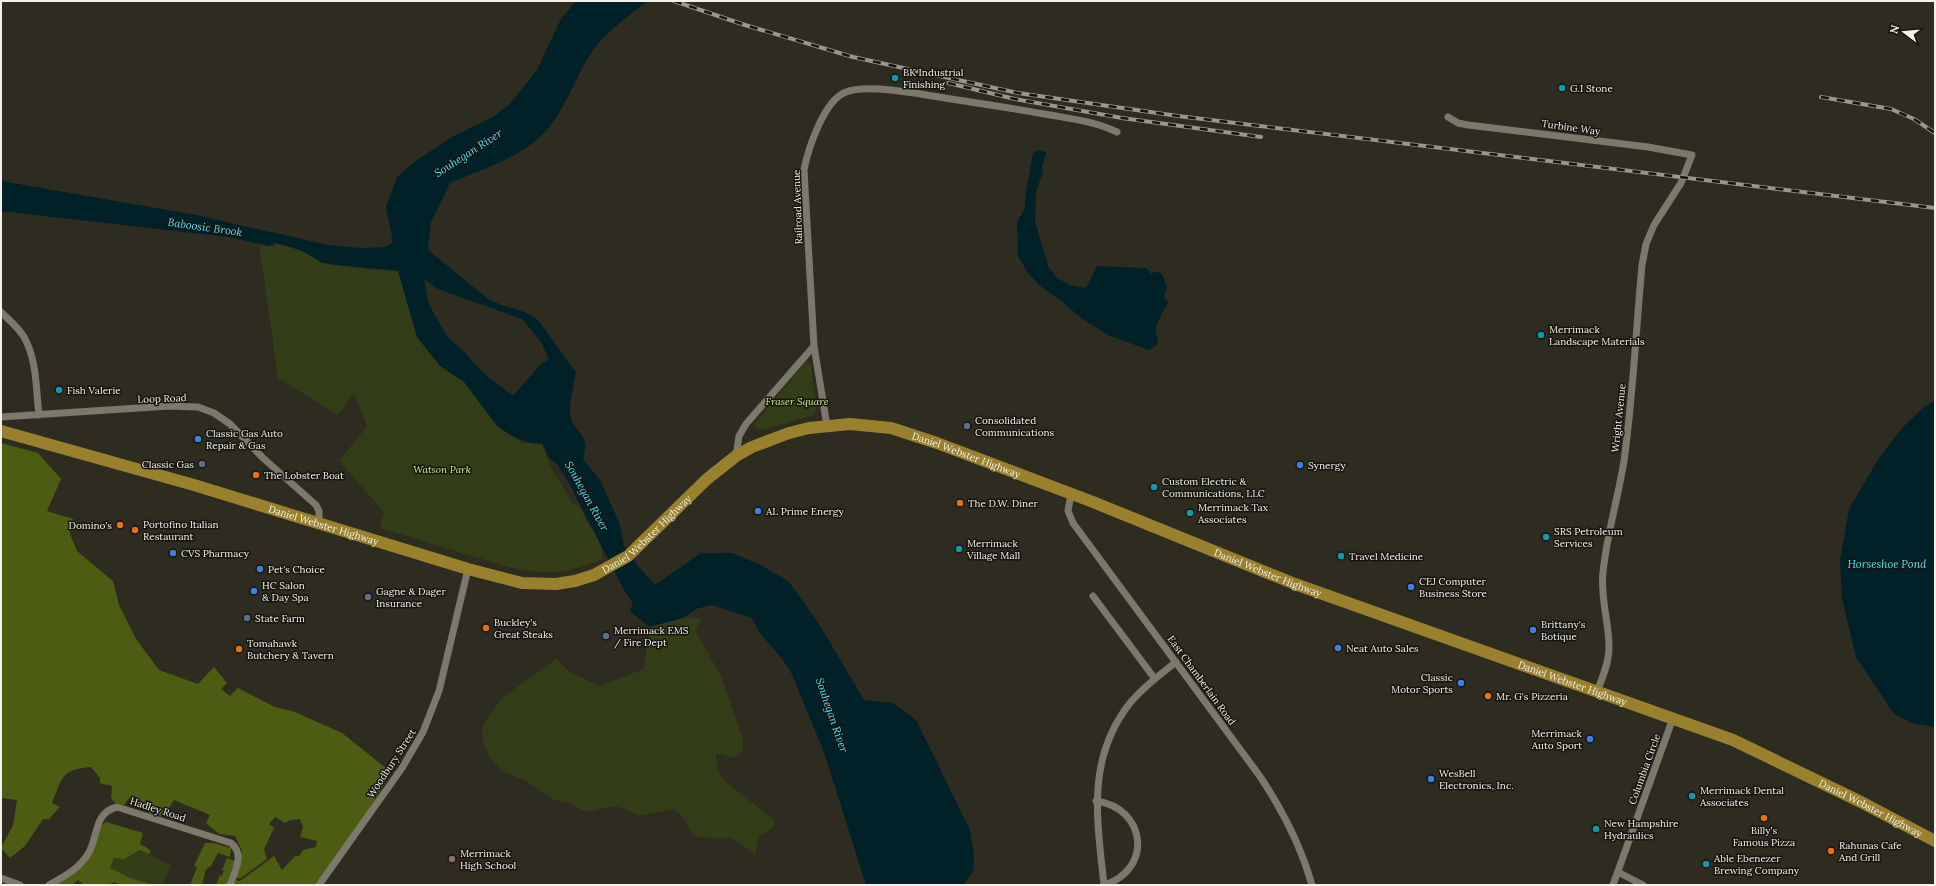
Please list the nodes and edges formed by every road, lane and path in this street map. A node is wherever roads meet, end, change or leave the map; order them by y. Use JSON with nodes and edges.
{"nodes":[{"id":1,"x":1448,"y":117,"type":"dead end"},
{"id":2,"x":1117,"y":132,"type":"dead end"},
{"id":3,"x":1692,"y":155,"type":"joint"},
{"id":4,"x":1,"y":312,"type":"edge"},
{"id":5,"x":814,"y":346,"type":"junction"},
{"id":6,"x":39,"y":415,"type":"junction"},
{"id":7,"x":1,"y":417,"type":"edge"},
{"id":8,"x":827,"y":426,"type":"junction"},
{"id":9,"x":1,"y":431,"type":"edge"},
{"id":10,"x":736,"y":456,"type":"junction"},
{"id":11,"x":1071,"y":494,"type":"junction"},
{"id":12,"x":319,"y":523,"type":"junction"},
{"id":13,"x":468,"y":569,"type":"junction"},
{"id":14,"x":1093,"y":596,"type":"dead end"},
{"id":15,"x":1176,"y":662,"type":"junction"},
{"id":16,"x":1155,"y":679,"type":"junction"},
{"id":17,"x":1598,"y":691,"type":"junction"},
{"id":18,"x":1673,"y":718,"type":"junction"},
{"id":19,"x":1096,"y":801,"type":"junction"},
{"id":20,"x":1935,"y":841,"type":"edge"},
{"id":21,"x":1618,"y":872,"type":"junction"},
{"id":22,"x":1,"y":878,"type":"edge"},
{"id":23,"x":1,"y":882,"type":"edge"},
{"id":24,"x":3,"y":885,"type":"edge"},
{"id":25,"x":20,"y":885,"type":"edge"},
{"id":26,"x":49,"y":885,"type":"edge"},
{"id":27,"x":230,"y":885,"type":"edge"},
{"id":28,"x":319,"y":885,"type":"edge"},
{"id":29,"x":1104,"y":885,"type":"edge"},
{"id":30,"x":1312,"y":885,"type":"edge"},
{"id":31,"x":1613,"y":885,"type":"edge"},
{"id":32,"x":1644,"y":885,"type":"edge"}],
"edges":[{"from":1,"to":3,"type":"street","name":"Turbine Way"},
{"from":2,"to":5,"type":"street","name":"Railroad Avenue"},
{"from":3,"to":17,"type":"street","name":"Wright Avenue"},
{"from":4,"to":6,"type":"street"},
{"from":5,"to":8,"type":"street","name":"Railroad Avenue"},
{"from":5,"to":10,"type":"street"},
{"from":6,"to":7,"type":"street","name":"Loop Road"},
{"from":6,"to":12,"type":"street","name":"Loop Road"},
{"from":8,"to":10,"type":"main road","name":"Daniel Webster Highway"},
{"from":8,"to":11,"type":"main road","name":"Daniel Webster Highway"},
{"from":9,"to":12,"type":"main road","name":"Daniel Webster Highway"},
{"from":10,"to":13,"type":"main road","name":"Daniel Webster Highway"},
{"from":11,"to":15,"type":"street","name":"East Chamberlain Road"},
{"from":11,"to":17,"type":"main road","name":"Daniel Webster Highway"},
{"from":12,"to":13,"type":"main road","name":"Daniel Webster Highway"},
{"from":13,"to":28,"type":"street","name":"Woodbury Street"},
{"from":14,"to":16,"type":"street"},
{"from":15,"to":16,"type":"street"},
{"from":15,"to":30,"type":"street","name":"East Chamberlain Road"},
{"from":16,"to":19,"type":"street"},
{"from":17,"to":18,"type":"main road","name":"Daniel Webster Highway"},
{"from":18,"to":20,"type":"main road","name":"Daniel Webster Highway"},
{"from":18,"to":21,"type":"street","name":"Columbia Circle"},
{"from":19,"to":29,"type":"street"},
{"from":19,"to":29,"type":"street"},
{"from":21,"to":31,"type":"street","name":"Columbia Circle"},
{"from":21,"to":32,"type":"street"},
{"from":22,"to":25,"type":"street"},
{"from":23,"to":24,"type":"street"},
{"from":26,"to":27,"type":"street","name":"Hadley Road"}]}
